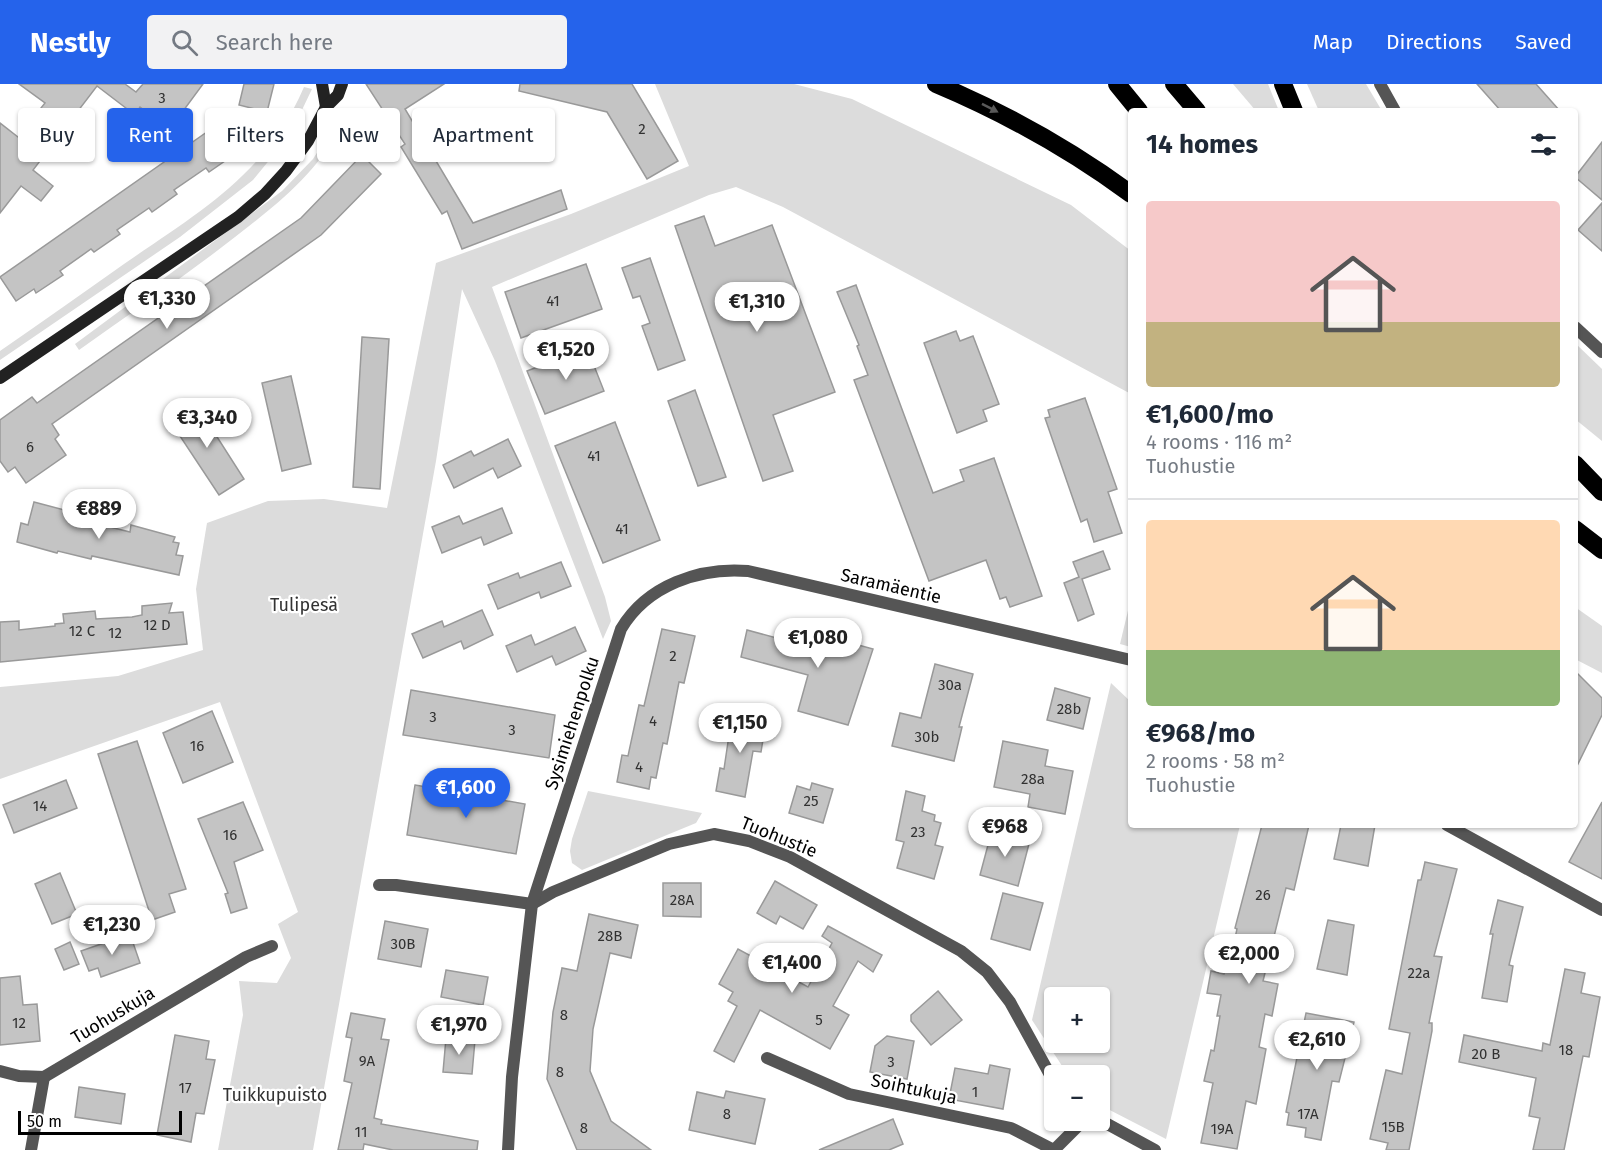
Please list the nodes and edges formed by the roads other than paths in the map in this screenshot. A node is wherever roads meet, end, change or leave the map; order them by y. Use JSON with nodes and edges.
{"nodes":[{"id":1,"x":322,"y":84,"type":"edge"},
{"id":2,"x":342,"y":84,"type":"edge"},
{"id":3,"x":936,"y":84,"type":"edge"},
{"id":4,"x":1117,"y":84,"type":"edge"},
{"id":5,"x":1174,"y":84,"type":"edge"},
{"id":6,"x":1283,"y":84,"type":"edge"},
{"id":7,"x":1380,"y":84,"type":"edge"},
{"id":8,"x":326,"y":106,"type":"junction"},
{"id":9,"x":1137,"y":108,"type":"edge"},
{"id":10,"x":1194,"y":108,"type":"edge"},
{"id":11,"x":1293,"y":108,"type":"edge"},
{"id":12,"x":1393,"y":108,"type":"edge"},
{"id":13,"x":1128,"y":192,"type":"edge"},
{"id":14,"x":1578,"y":330,"type":"edge"},
{"id":15,"x":1602,"y":352,"type":"edge"},
{"id":16,"x":0,"y":378,"type":"edge"},
{"id":17,"x":1578,"y":467,"type":"edge"},
{"id":18,"x":1578,"y":476,"type":"edge"},
{"id":19,"x":1602,"y":494,"type":"edge"},
{"id":20,"x":1578,"y":531,"type":"edge"},
{"id":21,"x":1602,"y":550,"type":"edge"},
{"id":22,"x":645,"y":599,"type":"joint"},
{"id":23,"x":1128,"y":659,"type":"edge"},
{"id":24,"x":1452,"y":828,"type":"edge"},
{"id":25,"x":379,"y":885,"type":"dead end"},
{"id":26,"x":532,"y":904,"type":"junction"},
{"id":27,"x":1602,"y":910,"type":"edge"},
{"id":28,"x":272,"y":946,"type":"dead end"},
{"id":29,"x":768,"y":1058,"type":"dead end"},
{"id":30,"x":1045,"y":1065,"type":"edge"},
{"id":31,"x":0,"y":1071,"type":"edge"},
{"id":32,"x":44,"y":1077,"type":"junction"},
{"id":33,"x":1110,"y":1125,"type":"edge"},
{"id":34,"x":1073,"y":1131,"type":"edge"},
{"id":35,"x":32,"y":1150,"type":"edge"},
{"id":36,"x":508,"y":1150,"type":"edge"},
{"id":37,"x":1054,"y":1150,"type":"edge"},
{"id":38,"x":1155,"y":1150,"type":"edge"}],
"edges":[{"from":1,"to":8,"type":"main road"},
{"from":2,"to":8,"type":"main road"},
{"from":3,"to":13,"type":"highway","one_way":true},
{"from":4,"to":9,"type":"highway"},
{"from":5,"to":10,"type":"highway"},
{"from":6,"to":11,"type":"highway"},
{"from":7,"to":12,"type":"street"},
{"from":8,"to":16,"type":"main road"},
{"from":14,"to":15,"type":"street"},
{"from":17,"to":19,"type":"highway"},
{"from":18,"to":19,"type":"highway"},
{"from":20,"to":21,"type":"highway"},
{"from":22,"to":23,"type":"street","name":"Saramäentie"},
{"from":22,"to":26,"type":"street","name":"Sysimiehenpolku"},
{"from":24,"to":27,"type":"street"},
{"from":25,"to":26,"type":"street"},
{"from":26,"to":30,"type":"street","name":"Tuohustie"},
{"from":26,"to":36,"type":"street","name":"Sysimiehenpolku"},
{"from":28,"to":32,"type":"street","name":"Tuohuskuja"},
{"from":29,"to":37,"type":"street","name":"Soihtukuja"},
{"from":31,"to":32,"type":"street"},
{"from":32,"to":35,"type":"street"},
{"from":33,"to":38,"type":"street"},
{"from":34,"to":37,"type":"street"}]}
